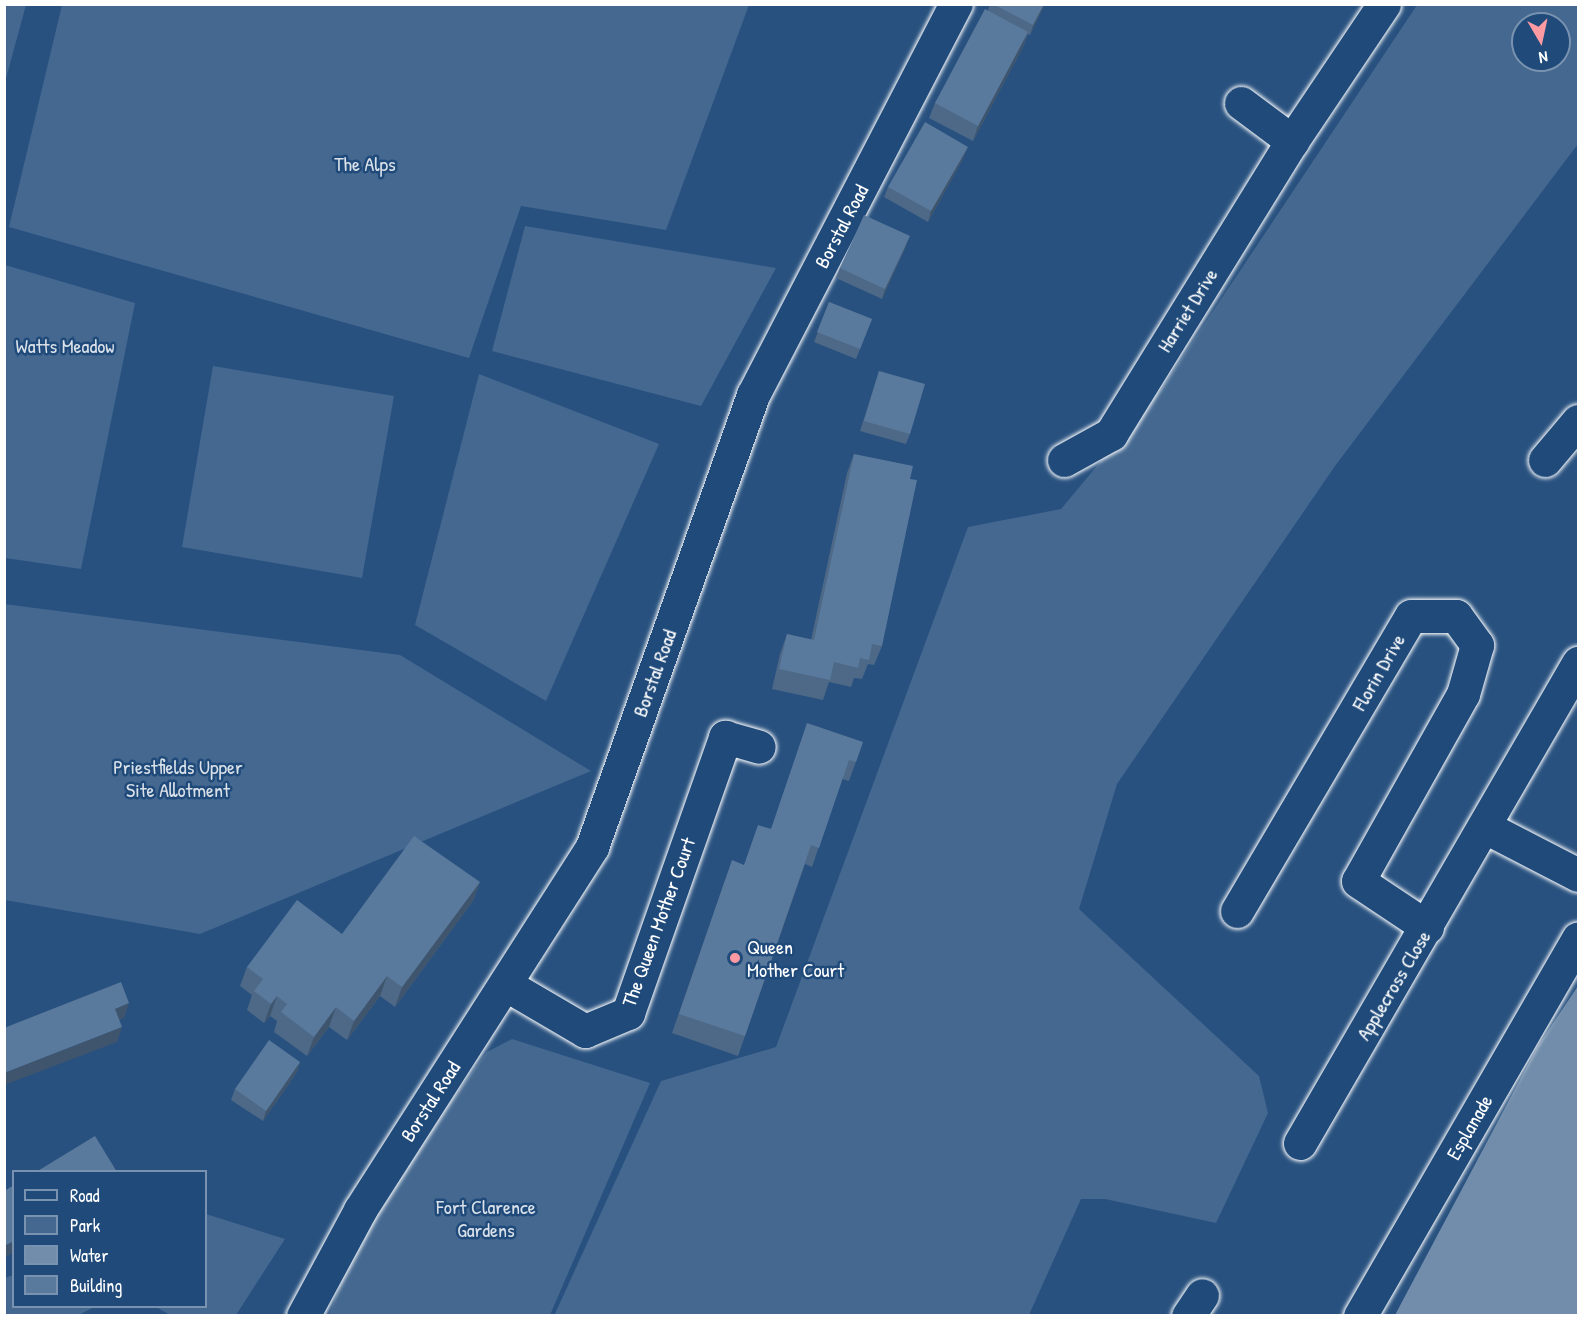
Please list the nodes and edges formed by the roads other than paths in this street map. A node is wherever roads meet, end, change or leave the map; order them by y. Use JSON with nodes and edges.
{"nodes":[{"id":1,"x":956,"y":4,"type":"edge"},
{"id":2,"x":1384,"y":4,"type":"edge"},
{"id":3,"x":1241,"y":103,"type":"dead end"},
{"id":4,"x":1292,"y":141,"type":"junction"},
{"id":5,"x":1578,"y":421,"type":"edge"},
{"id":6,"x":1064,"y":460,"type":"dead end"},
{"id":7,"x":1545,"y":460,"type":"dead end"},
{"id":8,"x":1578,"y":663,"type":"edge"},
{"id":9,"x":759,"y":747,"type":"dead end"},
{"id":10,"x":1487,"y":828,"type":"junction"},
{"id":11,"x":1578,"y":875,"type":"edge"},
{"id":12,"x":1237,"y":911,"type":"dead end"},
{"id":13,"x":1427,"y":927,"type":"junction"},
{"id":14,"x":1578,"y":938,"type":"edge"},
{"id":15,"x":506,"y":984,"type":"junction"},
{"id":16,"x":1300,"y":1143,"type":"dead end"},
{"id":17,"x":303,"y":1316,"type":"edge"},
{"id":18,"x":1360,"y":1316,"type":"edge"}],
"edges":[{"from":1,"to":15,"type":"street","name":"Borstal Road"},
{"from":2,"to":4,"type":"street","name":"Harriet Drive"},
{"from":3,"to":4,"type":"street"},
{"from":4,"to":6,"type":"street","name":"Harriet Drive"},
{"from":5,"to":7,"type":"street"},
{"from":8,"to":10,"type":"street","name":"Applecross Close"},
{"from":9,"to":15,"type":"street","name":"The Queen Mother Court"},
{"from":10,"to":11,"type":"street"},
{"from":10,"to":13,"type":"street","name":"Applecross Close"},
{"from":12,"to":13,"type":"street","name":"Florin Drive"},
{"from":13,"to":16,"type":"street","name":"Applecross Close"},
{"from":14,"to":18,"type":"street","name":"Esplanade"},
{"from":15,"to":17,"type":"street","name":"Borstal Road"}]}
